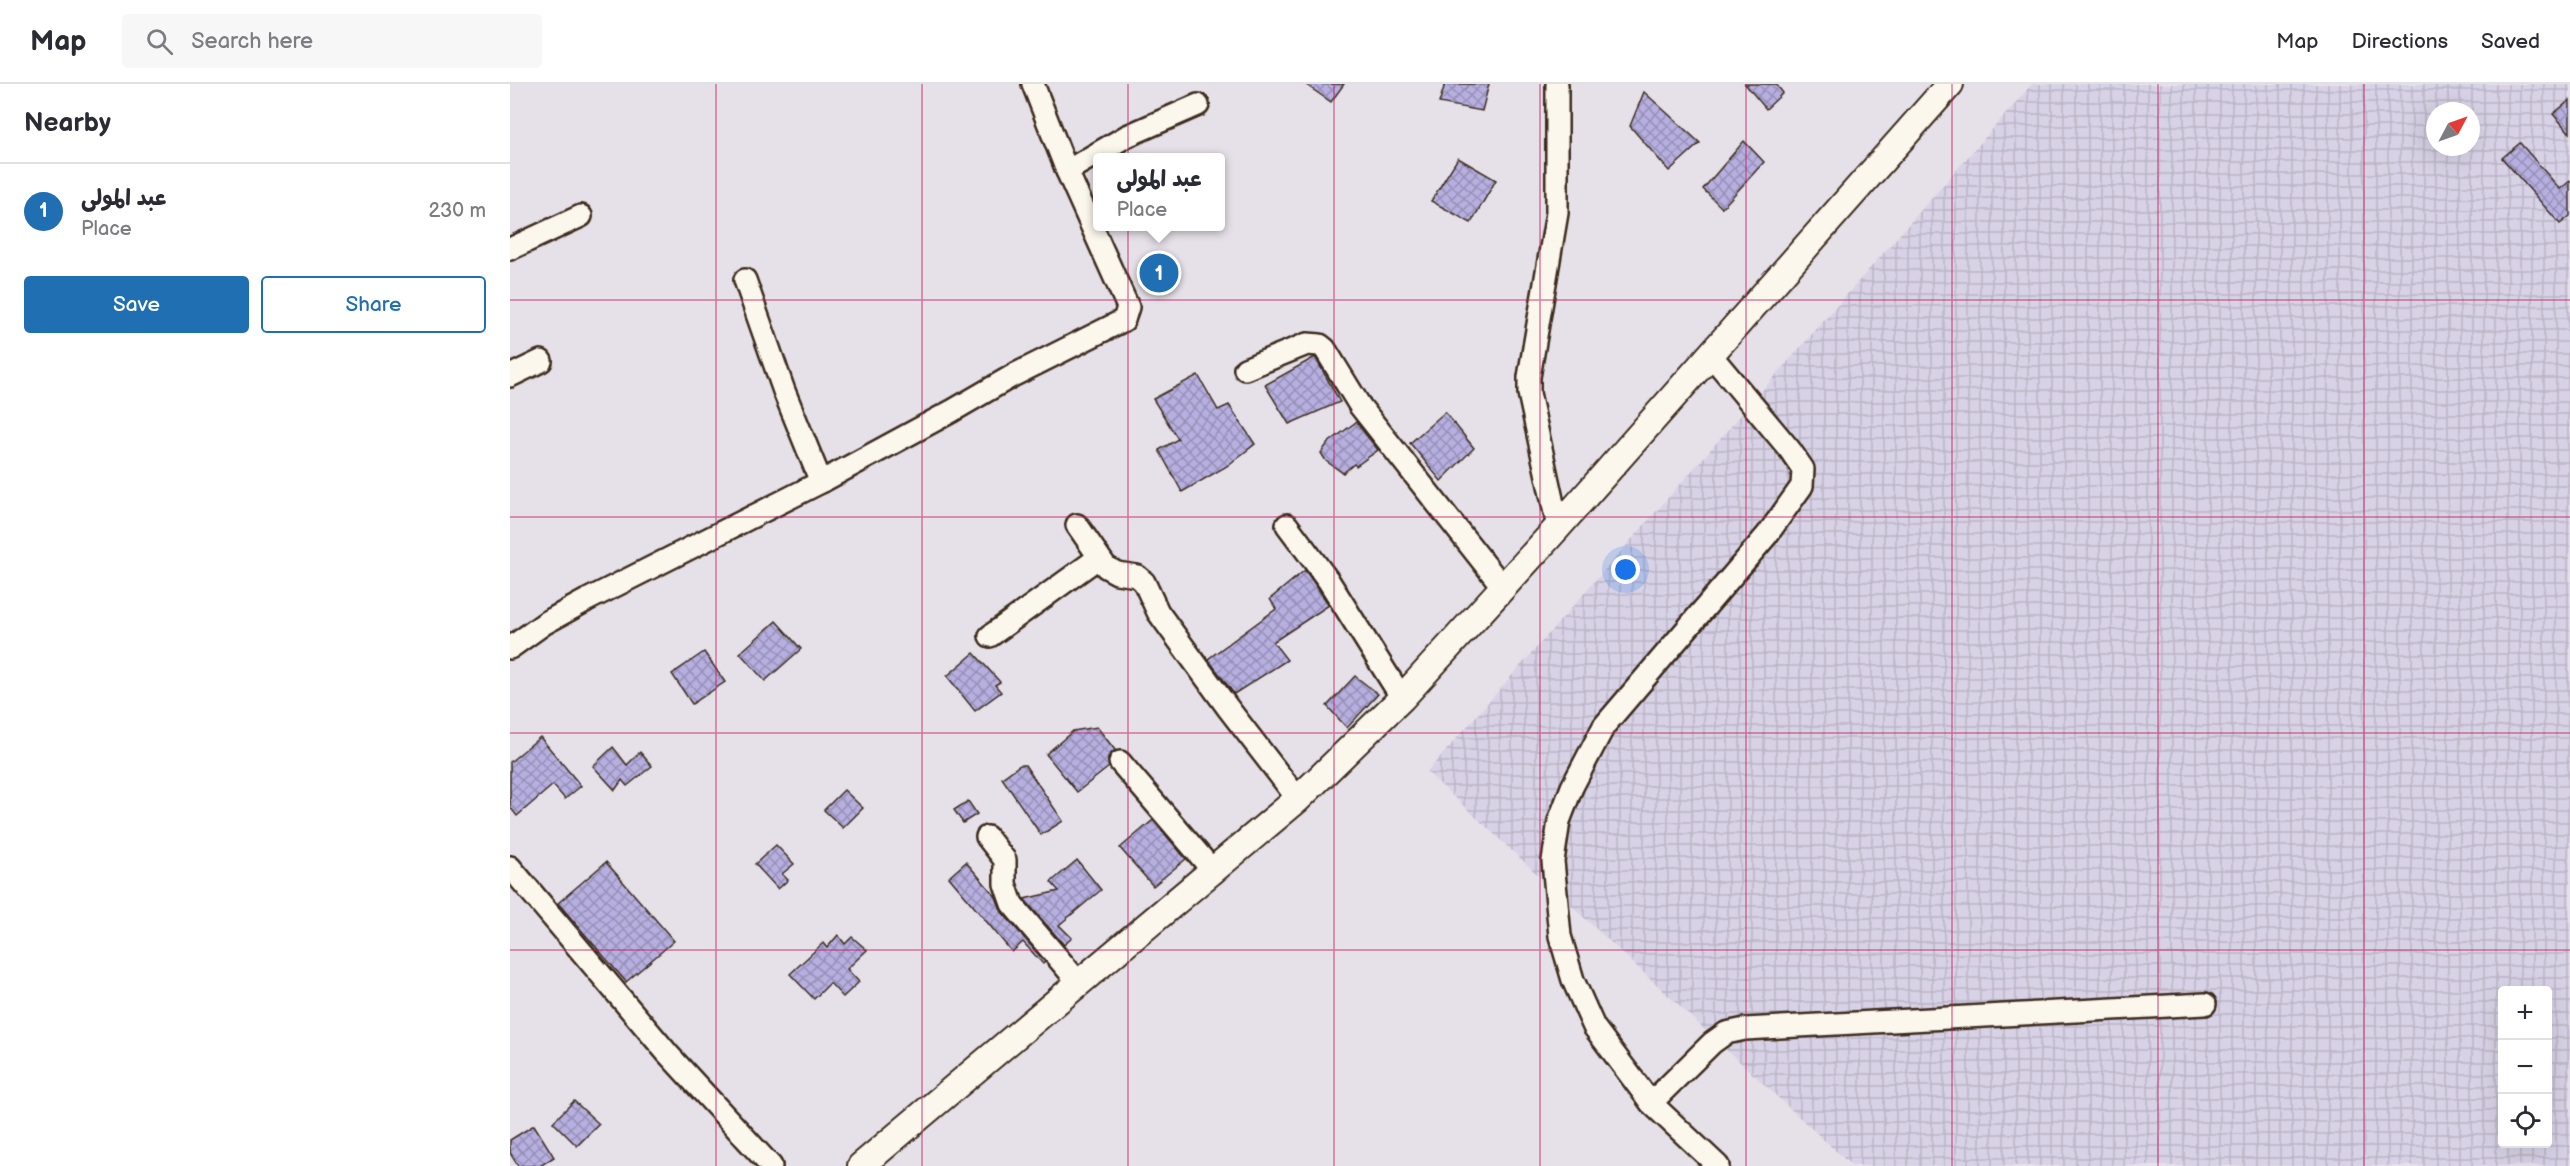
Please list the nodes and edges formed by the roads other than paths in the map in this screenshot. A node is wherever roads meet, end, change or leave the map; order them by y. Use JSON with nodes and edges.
{"nodes":[{"id":1,"x":1033,"y":84,"type":"edge"},
{"id":2,"x":1557,"y":84,"type":"edge"},
{"id":3,"x":1950,"y":84,"type":"edge"},
{"id":4,"x":1198,"y":105,"type":"dead end"},
{"id":5,"x":1098,"y":153,"type":"edge"},
{"id":6,"x":1093,"y":156,"type":"edge"},
{"id":7,"x":1067,"y":171,"type":"junction"},
{"id":8,"x":581,"y":216,"type":"dead end"},
{"id":9,"x":1093,"y":229,"type":"edge"},
{"id":10,"x":1094,"y":231,"type":"edge"},
{"id":11,"x":510,"y":249,"type":"edge"},
{"id":12,"x":745,"y":280,"type":"dead end"},
{"id":13,"x":1710,"y":354,"type":"junction"},
{"id":14,"x":541,"y":361,"type":"dead end"},
{"id":15,"x":1245,"y":369,"type":"dead end"},
{"id":16,"x":510,"y":376,"type":"edge"},
{"id":17,"x":821,"y":482,"type":"junction"},
{"id":18,"x":1077,"y":525,"type":"dead end"},
{"id":19,"x":1287,"y":525,"type":"dead end"},
{"id":20,"x":1558,"y":528,"type":"junction"},
{"id":21,"x":1098,"y":558,"type":"junction"},
{"id":22,"x":1502,"y":586,"type":"junction"},
{"id":23,"x":990,"y":636,"type":"dead end"},
{"id":24,"x":510,"y":648,"type":"edge"},
{"id":25,"x":1402,"y":698,"type":"junction"},
{"id":26,"x":1120,"y":762,"type":"dead end"},
{"id":27,"x":1298,"y":799,"type":"junction"},
{"id":28,"x":987,"y":837,"type":"dead end"},
{"id":29,"x":510,"y":867,"type":"edge"},
{"id":30,"x":1214,"y":872,"type":"junction"},
{"id":31,"x":1080,"y":984,"type":"junction"},
{"id":32,"x":2205,"y":1004,"type":"dead end"},
{"id":33,"x":1651,"y":1103,"type":"junction"},
{"id":34,"x":771,"y":1166,"type":"edge"},
{"id":35,"x":861,"y":1166,"type":"edge"},
{"id":36,"x":1718,"y":1166,"type":"edge"}],
"edges":[{"from":1,"to":7,"type":"street"},
{"from":2,"to":20,"type":"street"},
{"from":3,"to":13,"type":"main road"},
{"from":4,"to":5,"type":"street"},
{"from":6,"to":7,"type":"street"},
{"from":7,"to":9,"type":"street"},
{"from":8,"to":11,"type":"street"},
{"from":10,"to":17,"type":"street"},
{"from":12,"to":17,"type":"street"},
{"from":13,"to":20,"type":"main road"},
{"from":13,"to":33,"type":"street"},
{"from":14,"to":16,"type":"street"},
{"from":15,"to":22,"type":"street"},
{"from":17,"to":24,"type":"street"},
{"from":18,"to":21,"type":"street"},
{"from":19,"to":25,"type":"street"},
{"from":20,"to":22,"type":"main road"},
{"from":21,"to":23,"type":"street"},
{"from":21,"to":27,"type":"street"},
{"from":22,"to":25,"type":"main road"},
{"from":25,"to":27,"type":"main road"},
{"from":26,"to":30,"type":"street"},
{"from":27,"to":30,"type":"main road"},
{"from":28,"to":31,"type":"street"},
{"from":29,"to":34,"type":"street"},
{"from":30,"to":31,"type":"main road"},
{"from":31,"to":35,"type":"main road"},
{"from":32,"to":33,"type":"street"},
{"from":33,"to":36,"type":"street"}]}
